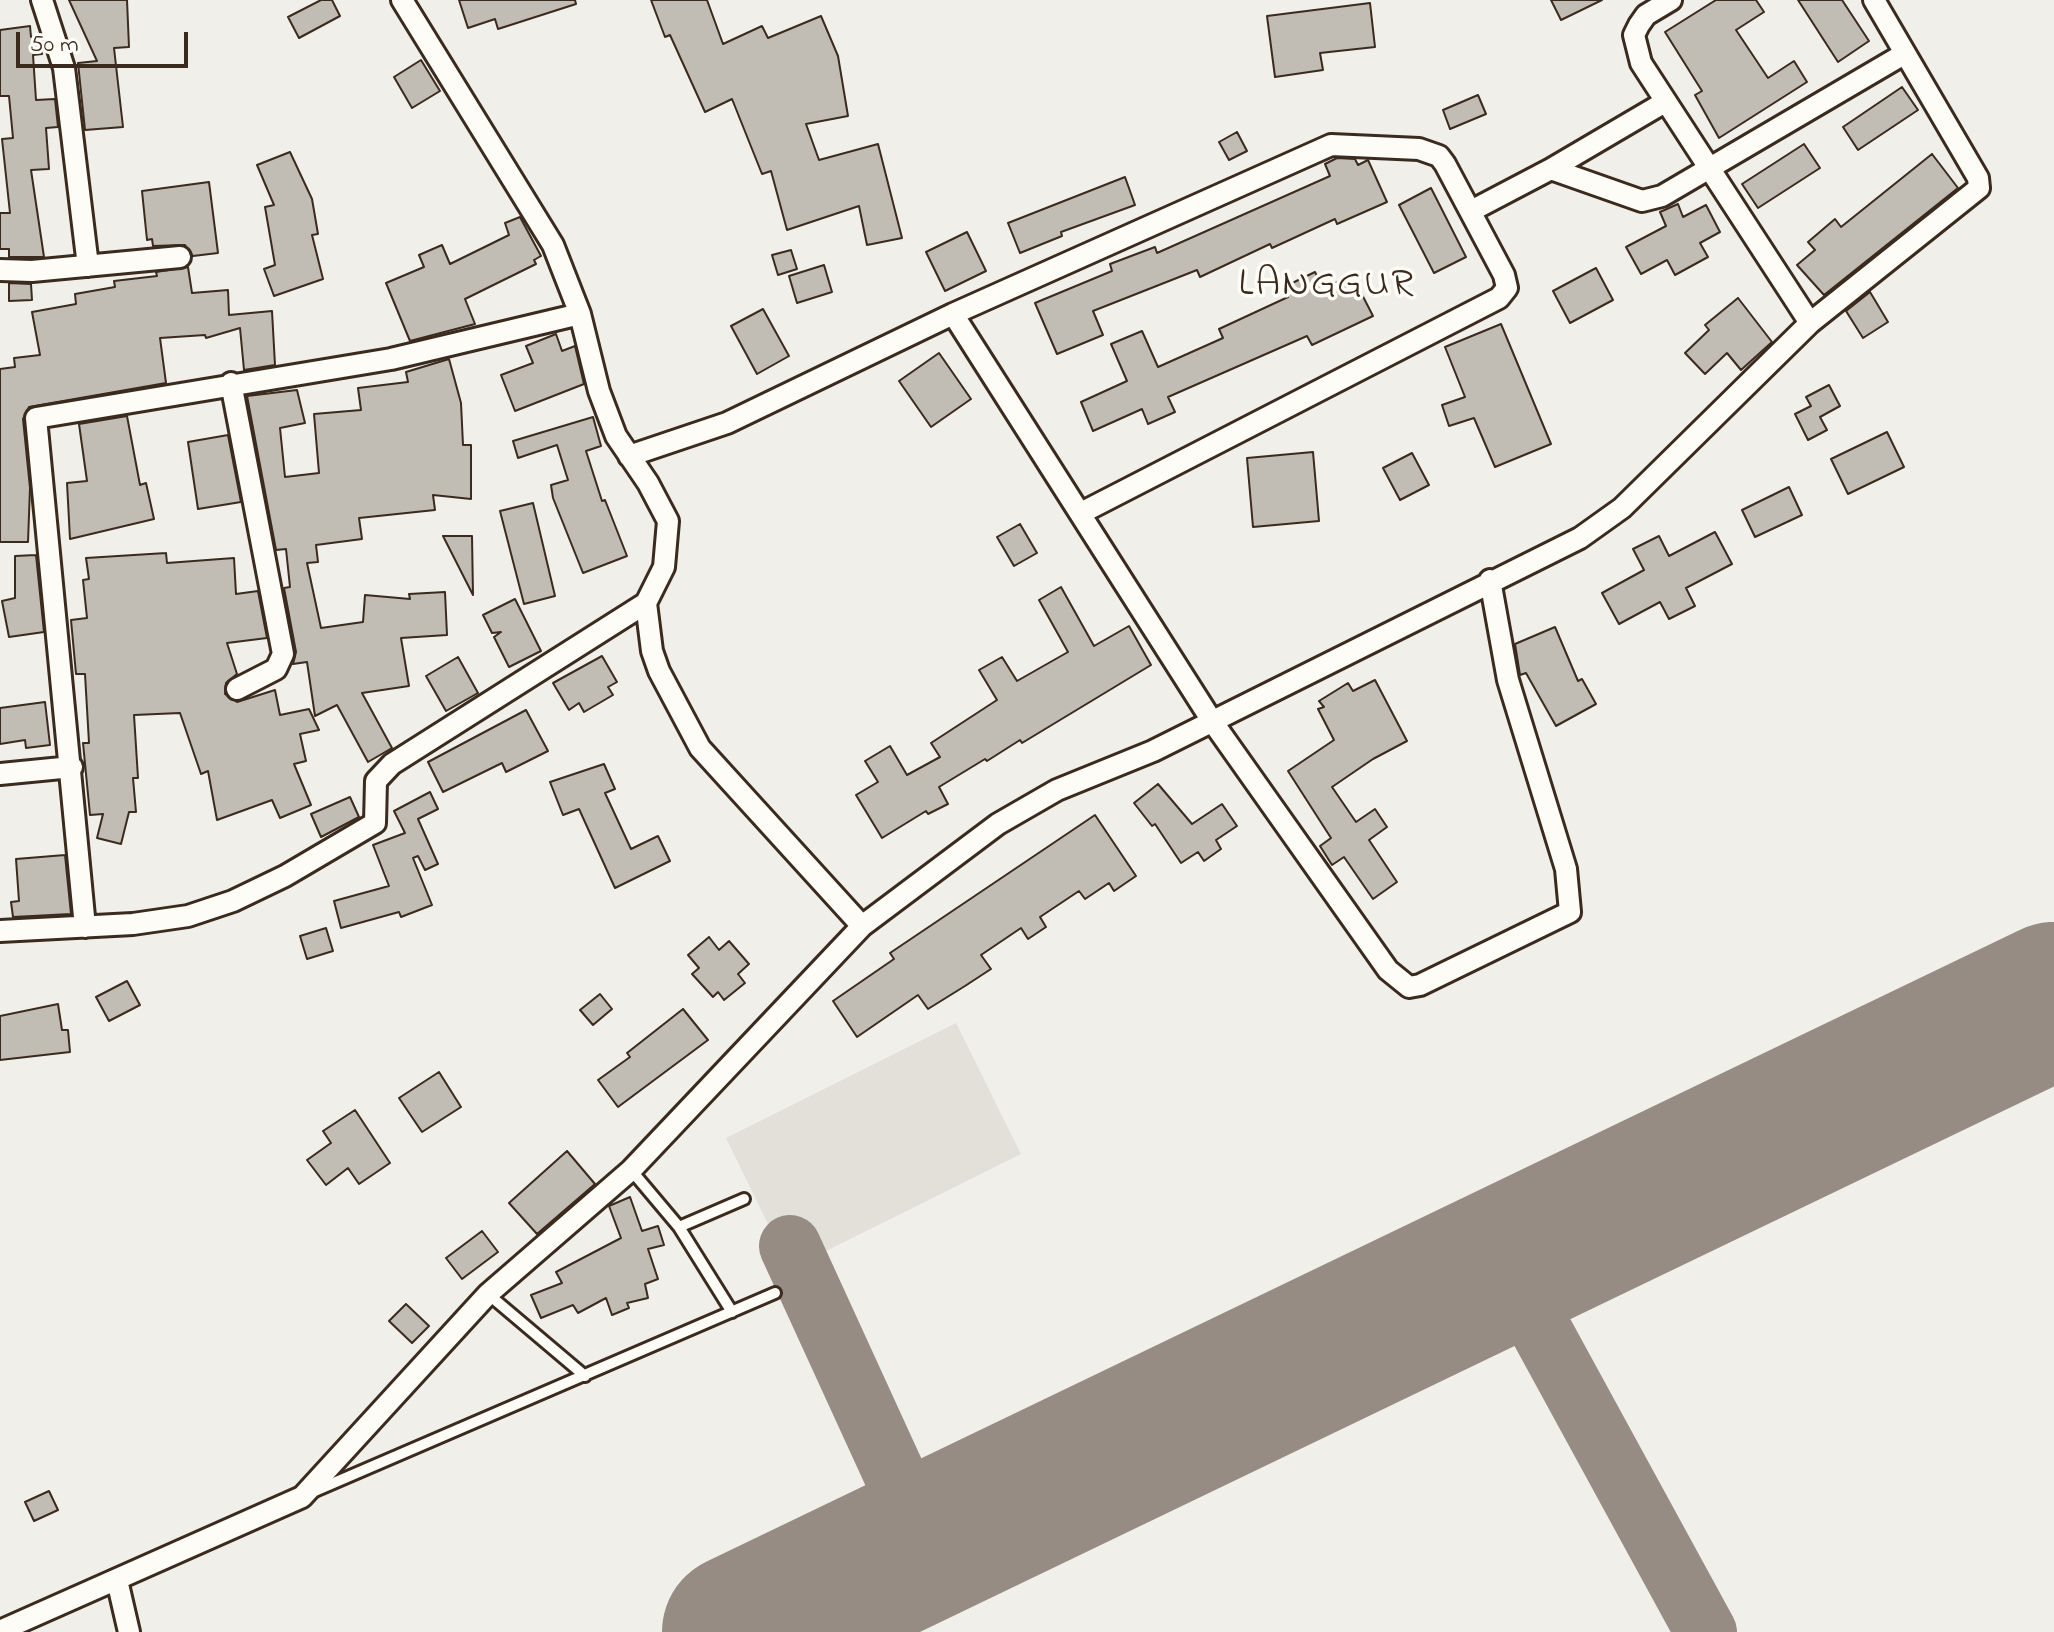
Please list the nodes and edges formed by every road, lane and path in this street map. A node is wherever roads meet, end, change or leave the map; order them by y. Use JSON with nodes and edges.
{"nodes":[{"id":1,"x":42,"y":0,"type":"edge"},
{"id":2,"x":402,"y":0,"type":"edge"},
{"id":3,"x":1671,"y":0,"type":"edge"},
{"id":4,"x":1874,"y":0,"type":"edge"},
{"id":5,"x":1904,"y":54,"type":"junction"},
{"id":6,"x":1665,"y":102,"type":"junction"},
{"id":7,"x":1551,"y":169,"type":"junction"},
{"id":8,"x":1710,"y":170,"type":"junction"},
{"id":9,"x":1471,"y":211,"type":"junction"},
{"id":10,"x":180,"y":257,"type":"dead end"},
{"id":11,"x":88,"y":266,"type":"junction"},
{"id":12,"x":0,"y":270,"type":"edge"},
{"id":13,"x":580,"y":314,"type":"junction"},
{"id":14,"x":953,"y":314,"type":"junction"},
{"id":15,"x":1810,"y":323,"type":"junction"},
{"id":16,"x":231,"y":383,"type":"junction"},
{"id":17,"x":629,"y":456,"type":"junction"},
{"id":18,"x":1081,"y":513,"type":"junction"},
{"id":19,"x":1490,"y":580,"type":"junction"},
{"id":20,"x":646,"y":603,"type":"junction"},
{"id":21,"x":237,"y":689,"type":"dead end"},
{"id":22,"x":1212,"y":721,"type":"junction"},
{"id":23,"x":72,"y":767,"type":"junction"},
{"id":24,"x":0,"y":774,"type":"edge"},
{"id":25,"x":862,"y":926,"type":"junction"},
{"id":26,"x":85,"y":927,"type":"junction"},
{"id":27,"x":0,"y":931,"type":"edge"},
{"id":28,"x":631,"y":1170,"type":"junction"},
{"id":29,"x":744,"y":1199,"type":"dead end"},
{"id":30,"x":679,"y":1227,"type":"junction"},
{"id":31,"x":775,"y":1293,"type":"dead end"},
{"id":32,"x":488,"y":1294,"type":"junction"},
{"id":33,"x":732,"y":1312,"type":"junction"},
{"id":34,"x":585,"y":1376,"type":"junction"},
{"id":35,"x":302,"y":1497,"type":"junction"},
{"id":36,"x":117,"y":1580,"type":"junction"},
{"id":37,"x":0,"y":1631,"type":"edge"},
{"id":38,"x":129,"y":1632,"type":"edge"}],
"edges":[{"from":1,"to":11,"type":"street"},
{"from":2,"to":13,"type":"street"},
{"from":3,"to":6,"type":"street"},
{"from":4,"to":5,"type":"street"},
{"from":5,"to":8,"type":"street"},
{"from":5,"to":15,"type":"street"},
{"from":6,"to":7,"type":"street"},
{"from":6,"to":8,"type":"street"},
{"from":7,"to":8,"type":"street"},
{"from":7,"to":9,"type":"street"},
{"from":8,"to":15,"type":"street"},
{"from":9,"to":14,"type":"street"},
{"from":9,"to":18,"type":"street"},
{"from":10,"to":11,"type":"street"},
{"from":11,"to":12,"type":"street"},
{"from":13,"to":16,"type":"street"},
{"from":13,"to":17,"type":"street"},
{"from":14,"to":17,"type":"street"},
{"from":14,"to":18,"type":"street"},
{"from":15,"to":19,"type":"street"},
{"from":16,"to":21,"type":"street"},
{"from":16,"to":23,"type":"street"},
{"from":17,"to":20,"type":"street"},
{"from":18,"to":22,"type":"street"},
{"from":19,"to":22,"type":"street"},
{"from":19,"to":22,"type":"street"},
{"from":20,"to":25,"type":"street"},
{"from":20,"to":26,"type":"street"},
{"from":22,"to":25,"type":"street"},
{"from":23,"to":24,"type":"street"},
{"from":23,"to":26,"type":"street"},
{"from":25,"to":28,"type":"street"},
{"from":26,"to":27,"type":"street"},
{"from":28,"to":30,"type":"lane"},
{"from":28,"to":32,"type":"street"},
{"from":29,"to":30,"type":"lane"},
{"from":30,"to":33,"type":"lane"},
{"from":31,"to":33,"type":"lane"},
{"from":32,"to":34,"type":"lane"},
{"from":32,"to":35,"type":"street"},
{"from":33,"to":34,"type":"lane"},
{"from":34,"to":35,"type":"lane"},
{"from":35,"to":36,"type":"street"},
{"from":36,"to":37,"type":"street"},
{"from":36,"to":38,"type":"street"}]}
